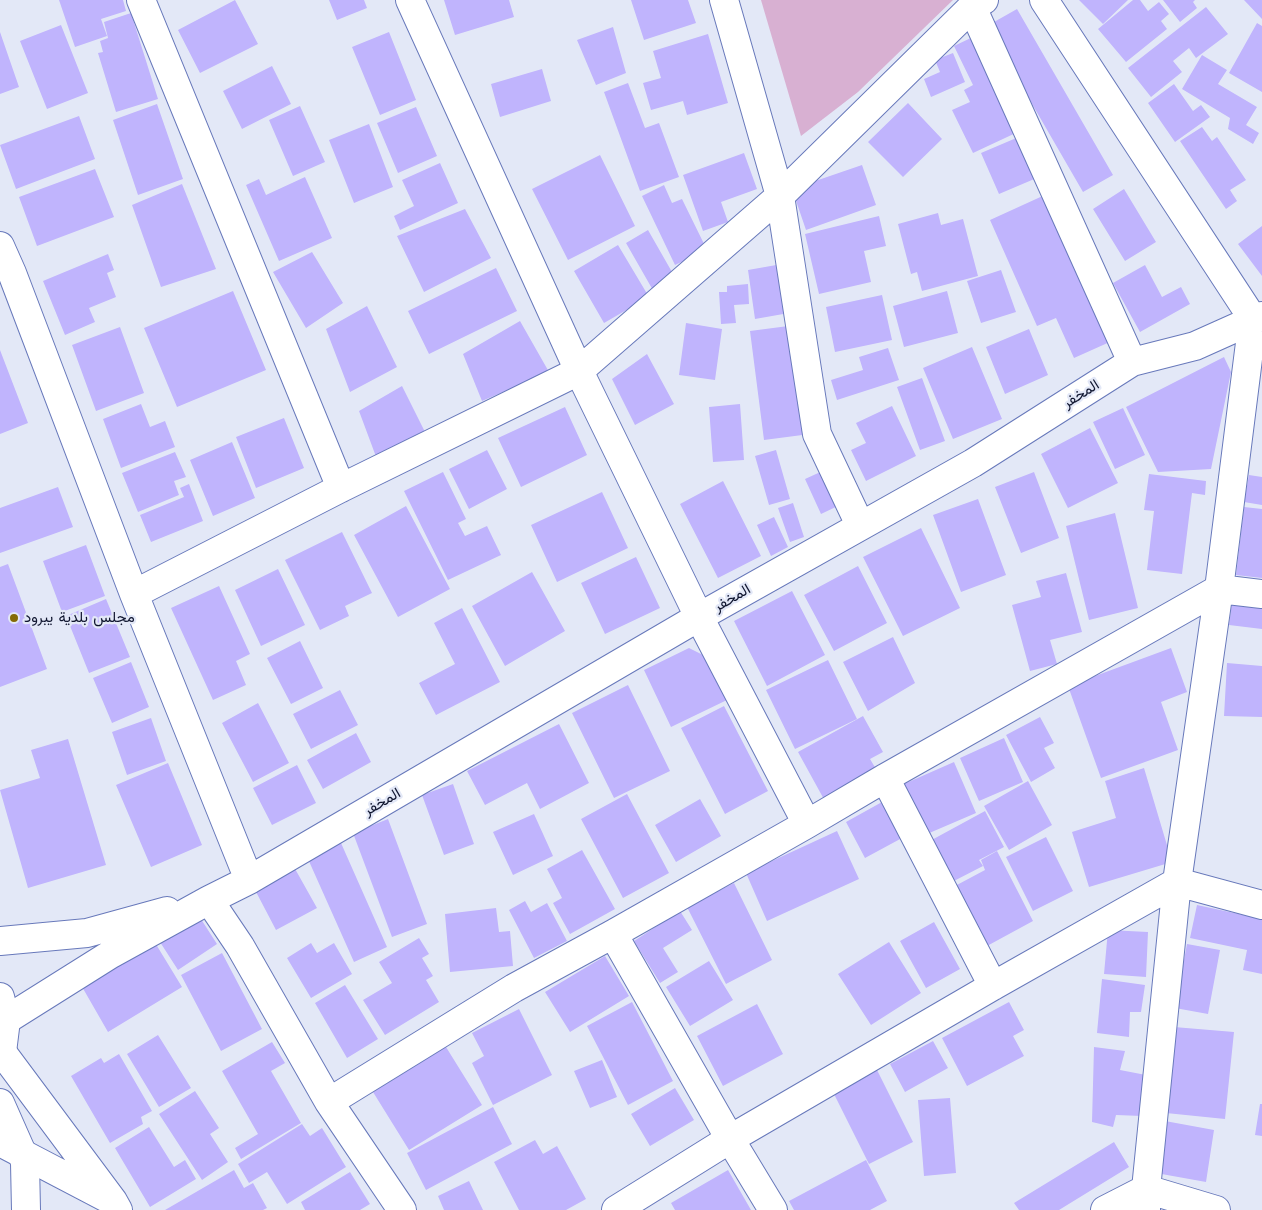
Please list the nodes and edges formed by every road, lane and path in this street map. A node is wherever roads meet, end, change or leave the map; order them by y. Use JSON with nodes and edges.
{"nodes":[{"id":1,"x":141,"y":0,"type":"edge"},
{"id":2,"x":410,"y":0,"type":"edge"},
{"id":3,"x":724,"y":0,"type":"edge"},
{"id":4,"x":1044,"y":0,"type":"edge"},
{"id":5,"x":978,"y":3,"type":"edge"},
{"id":6,"x":780,"y":196,"type":"junction"},
{"id":7,"x":0,"y":246,"type":"edge"},
{"id":8,"x":6,"y":276,"type":"edge"},
{"id":9,"x":1258,"y":317,"type":"edge"},
{"id":10,"x":1132,"y":362,"type":"junction"},
{"id":11,"x":579,"y":371,"type":"junction"},
{"id":12,"x":341,"y":488,"type":"junction"},
{"id":13,"x":860,"y":525,"type":"junction"},
{"id":14,"x":1219,"y":589,"type":"junction"},
{"id":15,"x":134,"y":594,"type":"junction"},
{"id":16,"x":1262,"y":594,"type":"edge"},
{"id":17,"x":699,"y":617,"type":"junction"},
{"id":18,"x":885,"y":778,"type":"junction"},
{"id":19,"x":807,"y":824,"type":"junction"},
{"id":20,"x":249,"y":880,"type":"junction"},
{"id":21,"x":1177,"y":882,"type":"junction"},
{"id":22,"x":209,"y":900,"type":"junction"},
{"id":23,"x":1262,"y":905,"type":"edge"},
{"id":24,"x":613,"y":934,"type":"junction"},
{"id":25,"x":0,"y":941,"type":"edge"},
{"id":26,"x":993,"y":986,"type":"junction"},
{"id":27,"x":3,"y":1008,"type":"edge"},
{"id":28,"x":1,"y":1055,"type":"edge"},
{"id":29,"x":329,"y":1102,"type":"junction"},
{"id":30,"x":0,"y":1103,"type":"edge"},
{"id":31,"x":730,"y":1139,"type":"junction"},
{"id":32,"x":12,"y":1149,"type":"edge"},
{"id":33,"x":1146,"y":1199,"type":"edge"},
{"id":34,"x":115,"y":1205,"type":"edge"},
{"id":35,"x":26,"y":1210,"type":"edge"},
{"id":36,"x":402,"y":1210,"type":"edge"},
{"id":37,"x":616,"y":1210,"type":"edge"},
{"id":38,"x":773,"y":1210,"type":"edge"},
{"id":39,"x":1105,"y":1210,"type":"edge"},
{"id":40,"x":1216,"y":1210,"type":"edge"}],
"edges":[{"from":1,"to":12,"type":"street"},
{"from":2,"to":11,"type":"street"},
{"from":3,"to":6,"type":"street"},
{"from":4,"to":9,"type":"street"},
{"from":5,"to":6,"type":"street"},
{"from":5,"to":10,"type":"street"},
{"from":6,"to":11,"type":"street"},
{"from":6,"to":13,"type":"street"},
{"from":7,"to":8,"type":"street"},
{"from":8,"to":15,"type":"street"},
{"from":9,"to":10,"type":"street","name":"المخفر"},
{"from":9,"to":14,"type":"street"},
{"from":10,"to":13,"type":"street","name":"المخفر"},
{"from":11,"to":12,"type":"street"},
{"from":11,"to":17,"type":"street"},
{"from":12,"to":15,"type":"street"},
{"from":13,"to":17,"type":"street","name":"المخفر"},
{"from":14,"to":16,"type":"street"},
{"from":14,"to":18,"type":"street"},
{"from":14,"to":21,"type":"street"},
{"from":15,"to":20,"type":"street"},
{"from":17,"to":19,"type":"street"},
{"from":17,"to":20,"type":"street","name":"المخفر"},
{"from":18,"to":19,"type":"street"},
{"from":18,"to":26,"type":"street"},
{"from":19,"to":24,"type":"street"},
{"from":20,"to":22,"type":"street","name":"المخفر"},
{"from":21,"to":23,"type":"street"},
{"from":21,"to":26,"type":"street"},
{"from":21,"to":33,"type":"street"},
{"from":22,"to":25,"type":"street"},
{"from":22,"to":27,"type":"street"},
{"from":22,"to":29,"type":"street"},
{"from":24,"to":29,"type":"street"},
{"from":24,"to":31,"type":"street"},
{"from":26,"to":31,"type":"street"},
{"from":27,"to":28,"type":"street"},
{"from":28,"to":34,"type":"street"},
{"from":29,"to":36,"type":"street"},
{"from":30,"to":32,"type":"street"},
{"from":31,"to":37,"type":"street"},
{"from":31,"to":38,"type":"street"},
{"from":32,"to":34,"type":"street"},
{"from":32,"to":35,"type":"street"},
{"from":33,"to":39,"type":"street"},
{"from":33,"to":40,"type":"street"}]}
